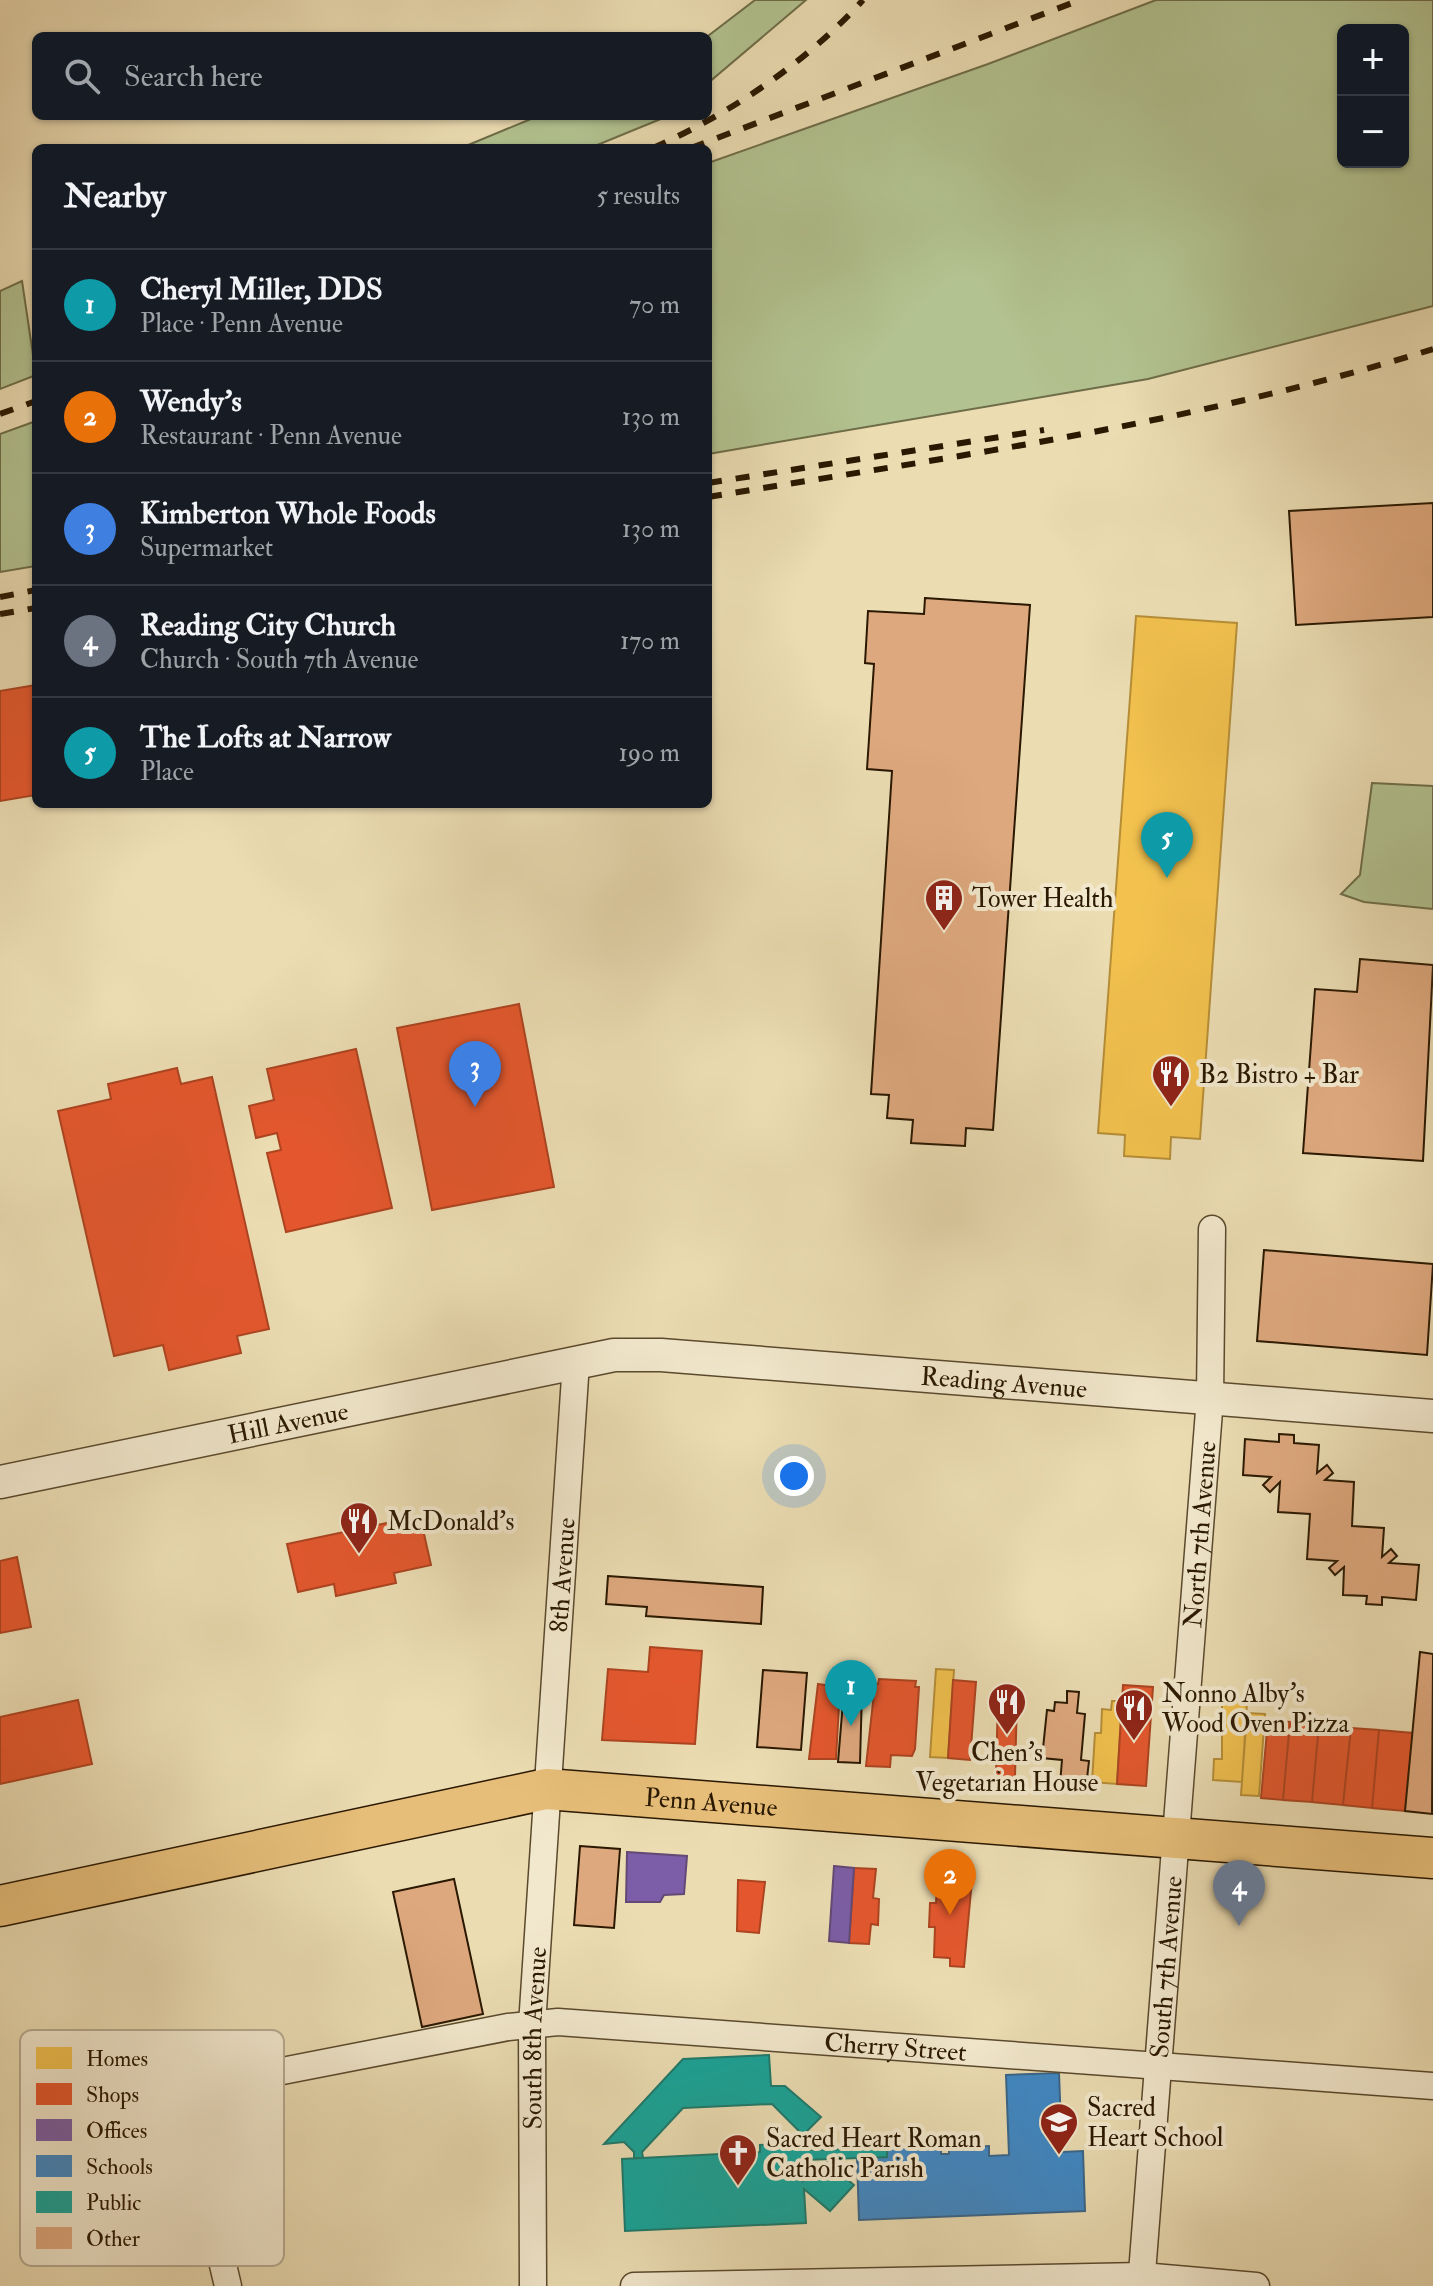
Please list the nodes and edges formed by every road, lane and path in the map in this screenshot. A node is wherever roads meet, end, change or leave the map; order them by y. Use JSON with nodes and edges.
{"nodes":[{"id":1,"x":1212,"y":1229,"type":"dead end"},
{"id":2,"x":576,"y":1362,"type":"junction"},
{"id":3,"x":1210,"y":1398,"type":"junction"},
{"id":4,"x":1433,"y":1416,"type":"edge"},
{"id":5,"x":0,"y":1482,"type":"edge"},
{"id":6,"x":546,"y":1789,"type":"junction"},
{"id":7,"x":1178,"y":1838,"type":"junction"},
{"id":8,"x":1433,"y":1858,"type":"edge"},
{"id":9,"x":0,"y":1906,"type":"edge"},
{"id":10,"x":532,"y":2025,"type":"junction"},
{"id":11,"x":1160,"y":2064,"type":"junction"},
{"id":12,"x":284,"y":2071,"type":"edge"},
{"id":13,"x":1433,"y":2086,"type":"edge"},
{"id":14,"x":223,"y":2266,"type":"edge"},
{"id":15,"x":1142,"y":2281,"type":"edge"},
{"id":16,"x":228,"y":2286,"type":"edge"},
{"id":17,"x":533,"y":2286,"type":"edge"},
{"id":18,"x":634,"y":2286,"type":"edge"},
{"id":19,"x":1256,"y":2286,"type":"edge"}],
"edges":[{"from":1,"to":3,"type":"street","name":"North 7th Avenue"},
{"from":2,"to":3,"type":"street","name":"Reading Avenue"},
{"from":2,"to":5,"type":"street","name":"Hill Avenue"},
{"from":2,"to":6,"type":"street","name":"8th Avenue"},
{"from":3,"to":4,"type":"street","name":"Reading Avenue"},
{"from":3,"to":7,"type":"street","name":"North 7th Avenue"},
{"from":6,"to":7,"type":"main road","name":"Penn Avenue"},
{"from":6,"to":9,"type":"main road","name":"Penn Avenue"},
{"from":6,"to":10,"type":"street","name":"South 8th Avenue"},
{"from":7,"to":8,"type":"main road","name":"Penn Avenue"},
{"from":7,"to":11,"type":"street","name":"South 7th Avenue"},
{"from":10,"to":11,"type":"street","name":"Cherry Street"},
{"from":10,"to":12,"type":"street","name":"Cherry Street"},
{"from":10,"to":17,"type":"street","name":"South 8th Avenue"},
{"from":11,"to":13,"type":"street","name":"Cherry Street"},
{"from":11,"to":15,"type":"street","name":"South 7th Avenue"},
{"from":14,"to":16,"type":"street"},
{"from":15,"to":18,"type":"street"},
{"from":15,"to":19,"type":"street"}]}
